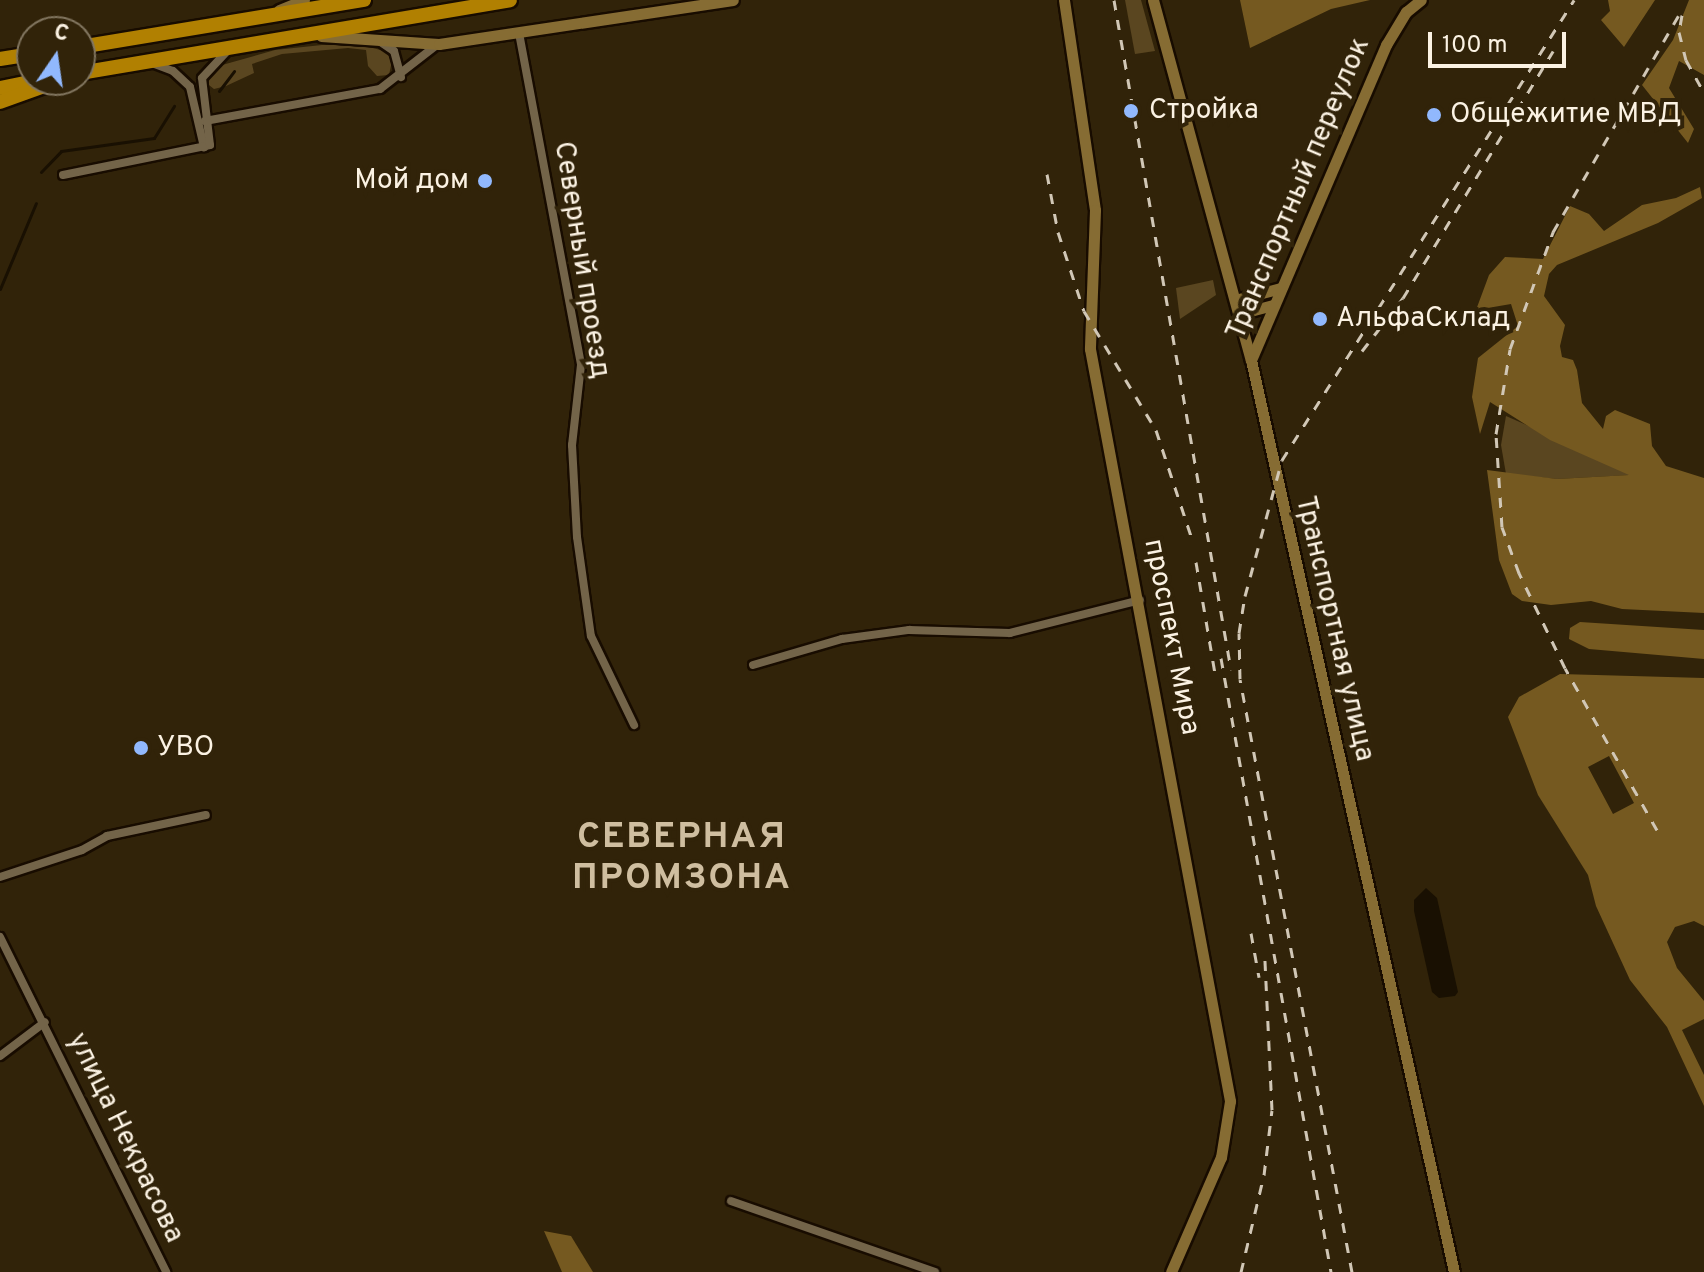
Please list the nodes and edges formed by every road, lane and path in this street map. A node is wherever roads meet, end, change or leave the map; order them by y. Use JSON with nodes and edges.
{"nodes":[{"id":1,"x":304,"y":0,"type":"edge"},
{"id":2,"x":364,"y":0,"type":"edge"},
{"id":3,"x":510,"y":0,"type":"edge"},
{"id":4,"x":733,"y":0,"type":"edge"},
{"id":5,"x":1064,"y":0,"type":"edge"},
{"id":6,"x":1153,"y":0,"type":"edge"},
{"id":7,"x":1421,"y":0,"type":"edge"},
{"id":8,"x":258,"y":18,"type":"junction"},
{"id":9,"x":519,"y":33,"type":"junction"},
{"id":10,"x":293,"y":35,"type":"junction"},
{"id":11,"x":375,"y":39,"type":"junction"},
{"id":12,"x":96,"y":44,"type":"edge"},
{"id":13,"x":439,"y":44,"type":"junction"},
{"id":14,"x":234,"y":45,"type":"junction"},
{"id":15,"x":144,"y":60,"type":"junction"},
{"id":16,"x":96,"y":70,"type":"edge"},
{"id":17,"x":401,"y":77,"type":"junction"},
{"id":18,"x":205,"y":121,"type":"junction"},
{"id":19,"x":207,"y":146,"type":"junction"},
{"id":20,"x":63,"y":175,"type":"dead end"},
{"id":21,"x":1282,"y":287,"type":"junction"},
{"id":22,"x":1235,"y":300,"type":"junction"},
{"id":23,"x":1273,"y":305,"type":"junction"},
{"id":24,"x":1239,"y":314,"type":"junction"},
{"id":25,"x":1251,"y":360,"type":"junction"},
{"id":26,"x":1141,"y":600,"type":"junction"},
{"id":27,"x":753,"y":665,"type":"dead end"},
{"id":28,"x":634,"y":725,"type":"dead end"},
{"id":29,"x":206,"y":815,"type":"dead end"},
{"id":30,"x":0,"y":877,"type":"edge"},
{"id":31,"x":0,"y":937,"type":"edge"},
{"id":32,"x":45,"y":1022,"type":"junction"},
{"id":33,"x":0,"y":1056,"type":"edge"},
{"id":34,"x":731,"y":1201,"type":"dead end"},
{"id":35,"x":166,"y":1272,"type":"edge"},
{"id":36,"x":935,"y":1272,"type":"edge"},
{"id":37,"x":1171,"y":1272,"type":"edge"},
{"id":38,"x":1454,"y":1272,"type":"edge"}],
"edges":[{"from":1,"to":8,"type":"street"},
{"from":2,"to":8,"type":"highway"},
{"from":3,"to":10,"type":"highway"},
{"from":4,"to":9,"type":"street"},
{"from":5,"to":26,"type":"street","name":"проспект Мира"},
{"from":6,"to":22,"type":"street","name":"Транспортная улица"},
{"from":7,"to":21,"type":"street","name":"Транспортный переулок"},
{"from":8,"to":12,"type":"highway"},
{"from":9,"to":13,"type":"street"},
{"from":9,"to":28,"type":"street","name":"Северный проезд"},
{"from":10,"to":11,"type":"street"},
{"from":10,"to":14,"type":"highway"},
{"from":11,"to":13,"type":"street"},
{"from":11,"to":17,"type":"street"},
{"from":13,"to":17,"type":"street"},
{"from":14,"to":15,"type":"highway"},
{"from":14,"to":18,"type":"street"},
{"from":15,"to":16,"type":"highway"},
{"from":15,"to":19,"type":"street"},
{"from":17,"to":18,"type":"street"},
{"from":18,"to":19,"type":"street"},
{"from":19,"to":20,"type":"street"},
{"from":21,"to":22,"type":"street"},
{"from":21,"to":23,"type":"street","name":"Транспортный переулок"},
{"from":22,"to":24,"type":"street","name":"Транспортная улица"},
{"from":23,"to":24,"type":"street"},
{"from":23,"to":25,"type":"street","name":"Транспортный переулок"},
{"from":24,"to":25,"type":"street","name":"Транспортная улица"},
{"from":25,"to":38,"type":"street","name":"Транспортная улица"},
{"from":26,"to":27,"type":"street"},
{"from":26,"to":37,"type":"street","name":"проспект Мира"},
{"from":29,"to":30,"type":"street"},
{"from":31,"to":32,"type":"street","name":"улица Некрасова"},
{"from":32,"to":33,"type":"street","name":"улица Некрасова"},
{"from":32,"to":35,"type":"street","name":"улица Некрасова"},
{"from":34,"to":36,"type":"street"}]}
